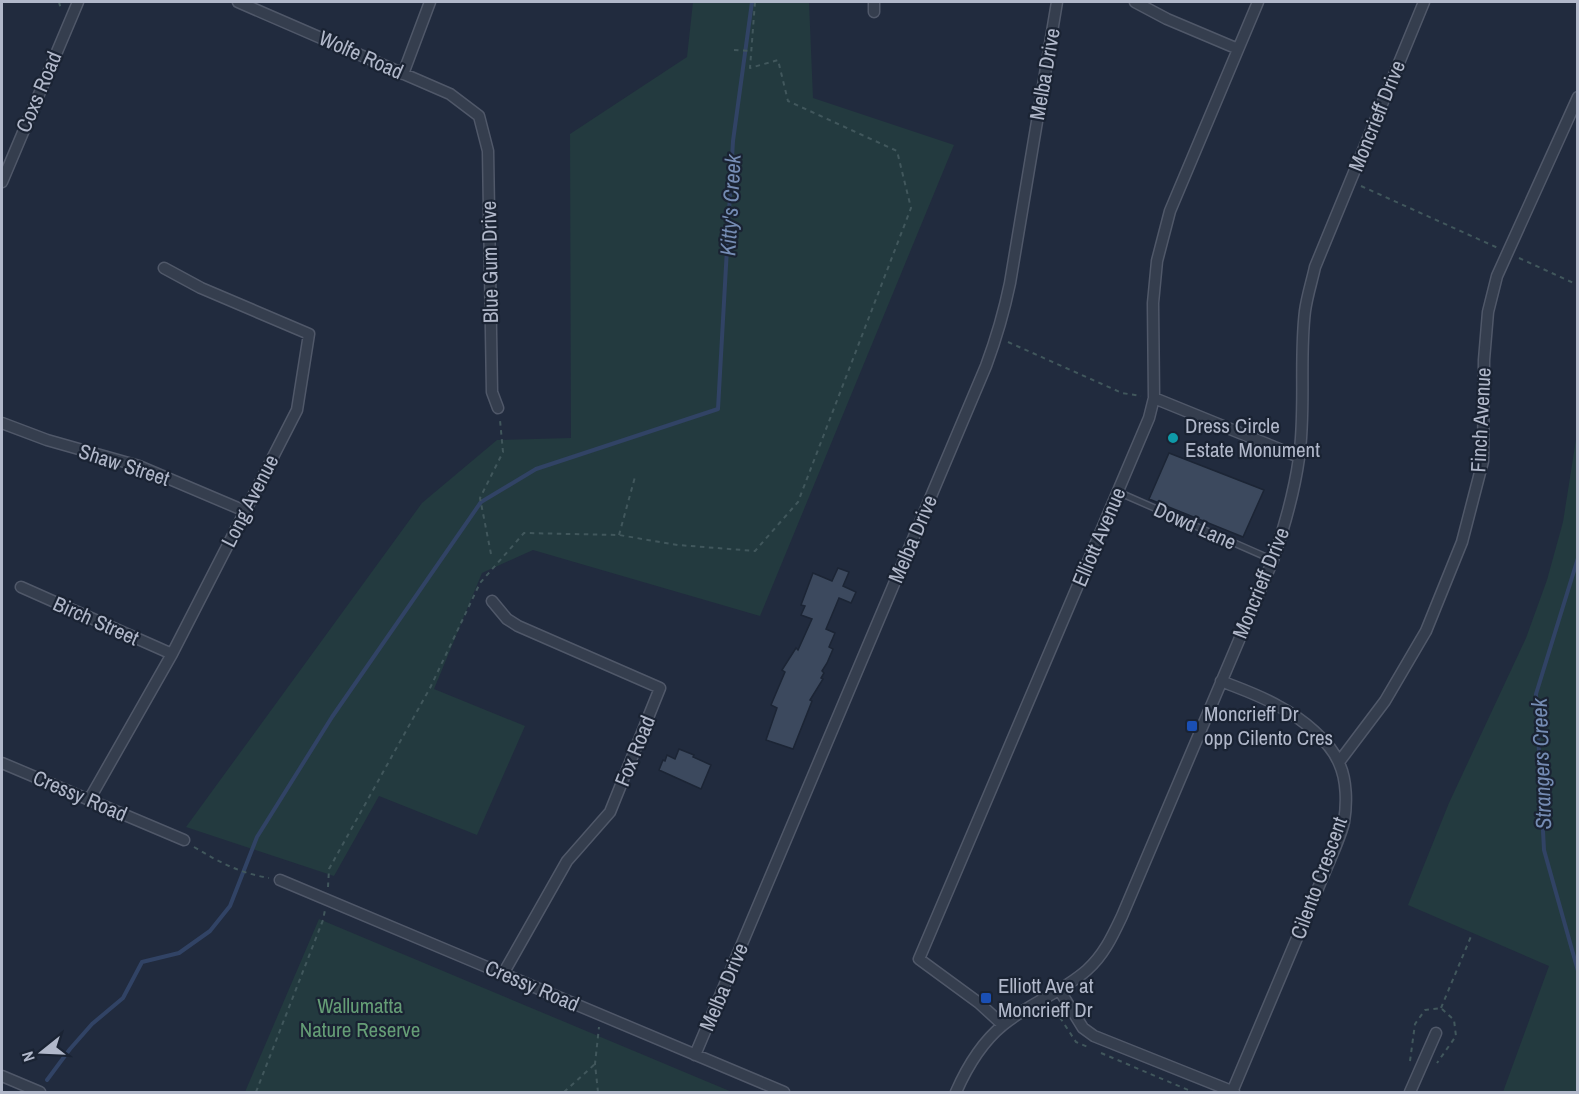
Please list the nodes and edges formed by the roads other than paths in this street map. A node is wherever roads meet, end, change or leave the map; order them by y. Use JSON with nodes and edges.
{"nodes":[{"id":1,"x":78,"y":2,"type":"edge"},
{"id":2,"x":238,"y":2,"type":"edge"},
{"id":3,"x":430,"y":2,"type":"edge"},
{"id":4,"x":1058,"y":2,"type":"edge"},
{"id":5,"x":1135,"y":2,"type":"edge"},
{"id":6,"x":1258,"y":2,"type":"edge"},
{"id":7,"x":1424,"y":2,"type":"edge"},
{"id":8,"x":1238,"y":50,"type":"junction"},
{"id":9,"x":403,"y":74,"type":"junction"},
{"id":10,"x":1578,"y":97,"type":"edge"},
{"id":11,"x":479,"y":116,"type":"joint"},
{"id":12,"x":2,"y":182,"type":"edge"},
{"id":13,"x":164,"y":268,"type":"dead end"},
{"id":14,"x":1154,"y":398,"type":"junction"},
{"id":15,"x":498,"y":408,"type":"road end"},
{"id":16,"x":2,"y":423,"type":"edge"},
{"id":17,"x":1299,"y":457,"type":"junction"},
{"id":18,"x":1118,"y":492,"type":"junction"},
{"id":19,"x":245,"y":511,"type":"junction"},
{"id":20,"x":1273,"y":560,"type":"junction"},
{"id":21,"x":21,"y":588,"type":"dead end"},
{"id":22,"x":492,"y":601,"type":"dead end"},
{"id":23,"x":172,"y":654,"type":"junction"},
{"id":24,"x":1221,"y":681,"type":"junction"},
{"id":25,"x":1339,"y":762,"type":"junction"},
{"id":26,"x":2,"y":763,"type":"edge"},
{"id":27,"x":89,"y":800,"type":"junction"},
{"id":28,"x":184,"y":840,"type":"road end"},
{"id":29,"x":280,"y":880,"type":"dead end"},
{"id":30,"x":503,"y":974,"type":"junction"},
{"id":31,"x":1060,"y":991,"type":"junction"},
{"id":32,"x":1003,"y":1025,"type":"junction"},
{"id":33,"x":1436,"y":1033,"type":"dead end"},
{"id":34,"x":695,"y":1055,"type":"junction"},
{"id":35,"x":2,"y":1076,"type":"edge"},
{"id":36,"x":40,"y":1092,"type":"edge"},
{"id":37,"x":784,"y":1092,"type":"edge"},
{"id":38,"x":956,"y":1092,"type":"edge"},
{"id":39,"x":1233,"y":1092,"type":"edge"},
{"id":40,"x":1410,"y":1092,"type":"edge"}],
"edges":[{"from":1,"to":12,"type":"street","name":"Coxs Road"},
{"from":2,"to":9,"type":"street","name":"Wolfe Road"},
{"from":3,"to":9,"type":"street"},
{"from":4,"to":34,"type":"street","name":"Melba Drive"},
{"from":5,"to":8,"type":"street"},
{"from":6,"to":8,"type":"street","name":"Elliott Avenue"},
{"from":7,"to":17,"type":"street","name":"Moncrieff Drive"},
{"from":8,"to":14,"type":"street","name":"Elliott Avenue"},
{"from":9,"to":11,"type":"street","name":"Wolfe Road"},
{"from":10,"to":25,"type":"street","name":"Finch Avenue"},
{"from":11,"to":15,"type":"street","name":"Blue Gum Drive"},
{"from":13,"to":19,"type":"street","name":"Long Avenue"},
{"from":14,"to":17,"type":"street"},
{"from":14,"to":18,"type":"street","name":"Elliott Avenue"},
{"from":16,"to":19,"type":"street","name":"Shaw Street"},
{"from":17,"to":20,"type":"street","name":"Moncrieff Drive"},
{"from":18,"to":20,"type":"lane","name":"Dowd Lane"},
{"from":18,"to":32,"type":"street","name":"Elliott Avenue"},
{"from":19,"to":23,"type":"street","name":"Long Avenue"},
{"from":20,"to":24,"type":"street","name":"Moncrieff Drive"},
{"from":21,"to":23,"type":"street","name":"Birch Street"},
{"from":22,"to":30,"type":"street","name":"Fox Road"},
{"from":23,"to":27,"type":"street","name":"Long Avenue"},
{"from":24,"to":25,"type":"street","name":"Cilento Crescent"},
{"from":24,"to":31,"type":"street","name":"Moncrieff Drive"},
{"from":25,"to":39,"type":"street","name":"Cilento Crescent"},
{"from":26,"to":27,"type":"street","name":"Cressy Road"},
{"from":27,"to":28,"type":"street","name":"Cressy Road"},
{"from":29,"to":30,"type":"street","name":"Cressy Road"},
{"from":30,"to":34,"type":"street","name":"Cressy Road"},
{"from":31,"to":32,"type":"street","name":"Moncrieff Drive"},
{"from":31,"to":39,"type":"street"},
{"from":32,"to":38,"type":"street","name":"Moncrieff Drive"},
{"from":33,"to":40,"type":"street"},
{"from":34,"to":37,"type":"street","name":"Cressy Road"},
{"from":35,"to":36,"type":"street"}]}
